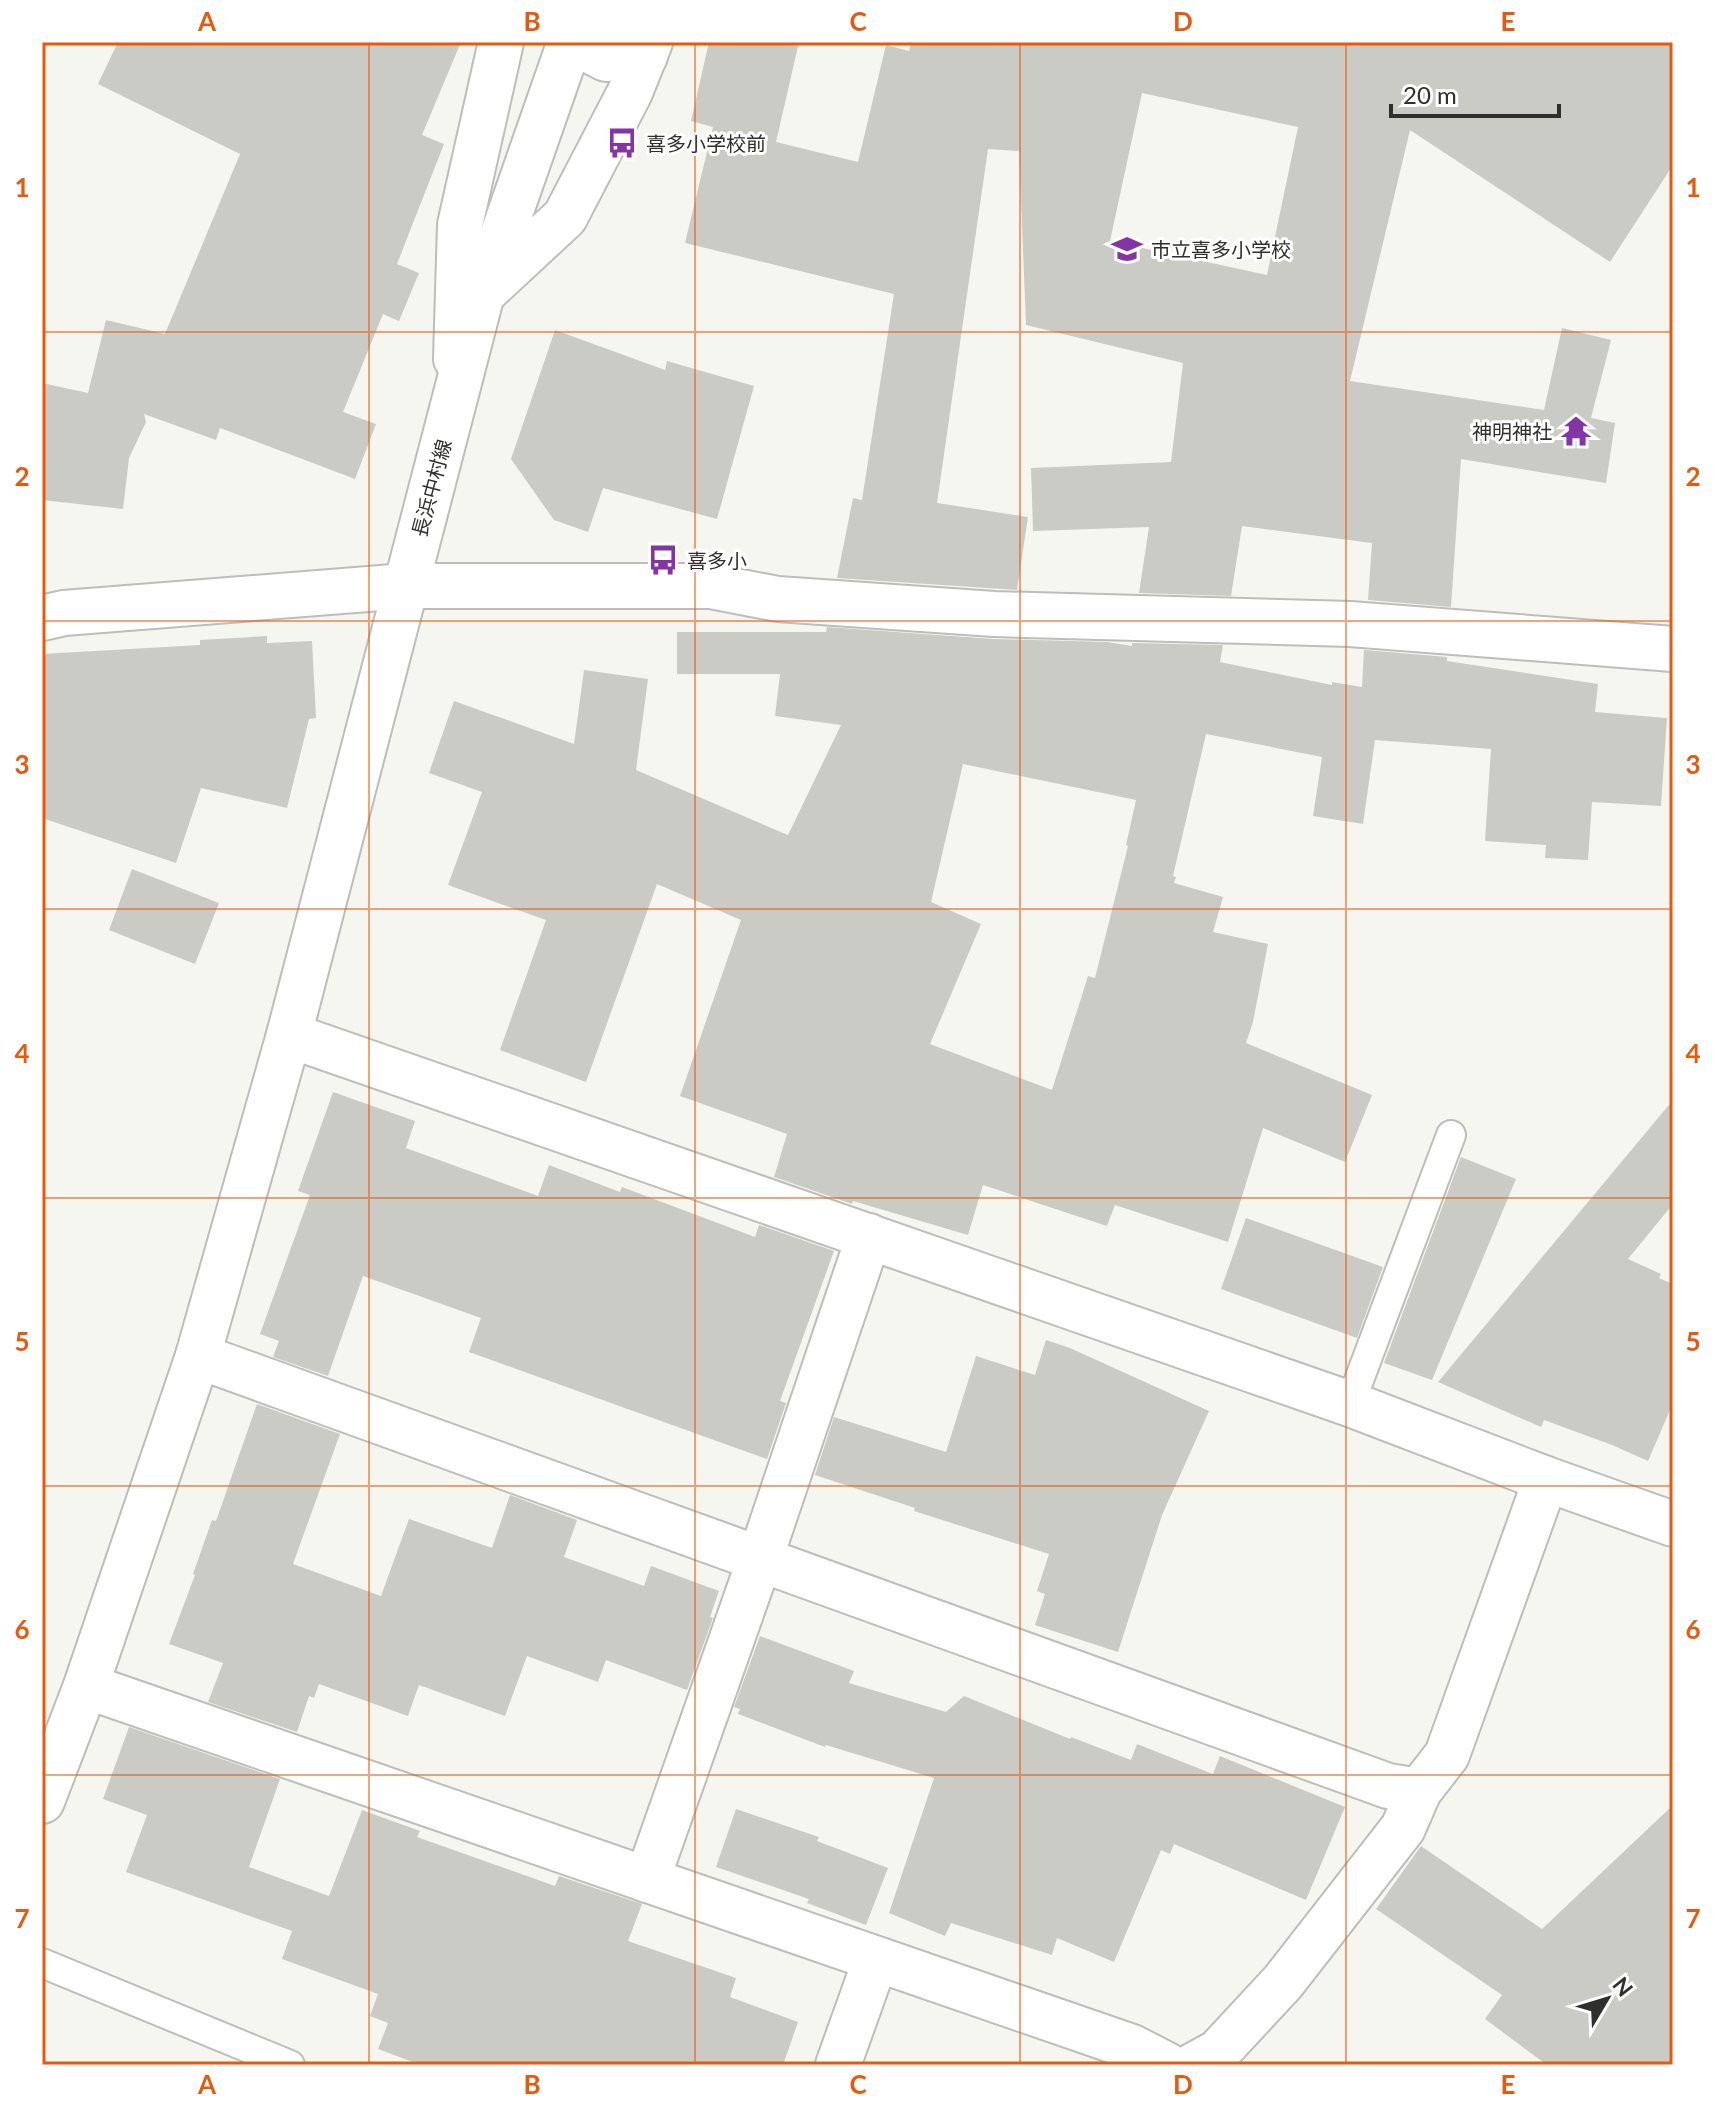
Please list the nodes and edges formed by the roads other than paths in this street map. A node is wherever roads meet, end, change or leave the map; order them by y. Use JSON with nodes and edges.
{"nodes":[{"id":1,"x":501,"y":42,"type":"edge"},
{"id":2,"x":572,"y":42,"type":"edge"},
{"id":3,"x":648,"y":49,"type":"edge"},
{"id":4,"x":482,"y":294,"type":"junction"},
{"id":5,"x":455,"y":397,"type":"junction"},
{"id":6,"x":406,"y":586,"type":"junction"},
{"id":7,"x":42,"y":618,"type":"edge"},
{"id":8,"x":1672,"y":642,"type":"edge"},
{"id":9,"x":289,"y":1035,"type":"junction"},
{"id":10,"x":1451,"y":1135,"type":"dead end"},
{"id":11,"x":869,"y":1236,"type":"junction"},
{"id":12,"x":198,"y":1356,"type":"junction"},
{"id":13,"x":1350,"y":1404,"type":"junction"},
{"id":14,"x":1546,"y":1479,"type":"junction"},
{"id":15,"x":1673,"y":1524,"type":"edge"},
{"id":16,"x":760,"y":1559,"type":"junction"},
{"id":17,"x":86,"y":1686,"type":"junction"},
{"id":18,"x":1419,"y":1791,"type":"junction"},
{"id":19,"x":42,"y":1801,"type":"edge"},
{"id":20,"x":647,"y":1880,"type":"junction"},
{"id":21,"x":876,"y":1959,"type":"junction"},
{"id":22,"x":42,"y":1963,"type":"edge"},
{"id":23,"x":290,"y":2065,"type":"edge"},
{"id":24,"x":838,"y":2065,"type":"edge"},
{"id":25,"x":1167,"y":2065,"type":"edge"},
{"id":26,"x":1194,"y":2065,"type":"edge"}],
"edges":[{"from":1,"to":5,"type":"street"},
{"from":2,"to":3,"type":"street"},
{"from":2,"to":4,"type":"street","name":"長浜中村線"},
{"from":3,"to":4,"type":"street"},
{"from":4,"to":5,"type":"street","name":"長浜中村線"},
{"from":5,"to":6,"type":"street","name":"長浜中村線"},
{"from":6,"to":7,"type":"street"},
{"from":6,"to":8,"type":"street"},
{"from":6,"to":9,"type":"street","name":"長浜中村線"},
{"from":9,"to":11,"type":"street"},
{"from":9,"to":12,"type":"street","name":"長浜中村線"},
{"from":10,"to":13,"type":"lane"},
{"from":11,"to":13,"type":"street"},
{"from":11,"to":16,"type":"street"},
{"from":12,"to":16,"type":"street"},
{"from":12,"to":17,"type":"street","name":"長浜中村線"},
{"from":13,"to":14,"type":"street"},
{"from":14,"to":15,"type":"street"},
{"from":14,"to":18,"type":"street"},
{"from":16,"to":18,"type":"street"},
{"from":16,"to":20,"type":"street"},
{"from":17,"to":19,"type":"street","name":"長浜中村線"},
{"from":17,"to":20,"type":"street"},
{"from":18,"to":26,"type":"street"},
{"from":20,"to":21,"type":"street"},
{"from":21,"to":24,"type":"street"},
{"from":21,"to":25,"type":"street"},
{"from":22,"to":23,"type":"lane"}]}
